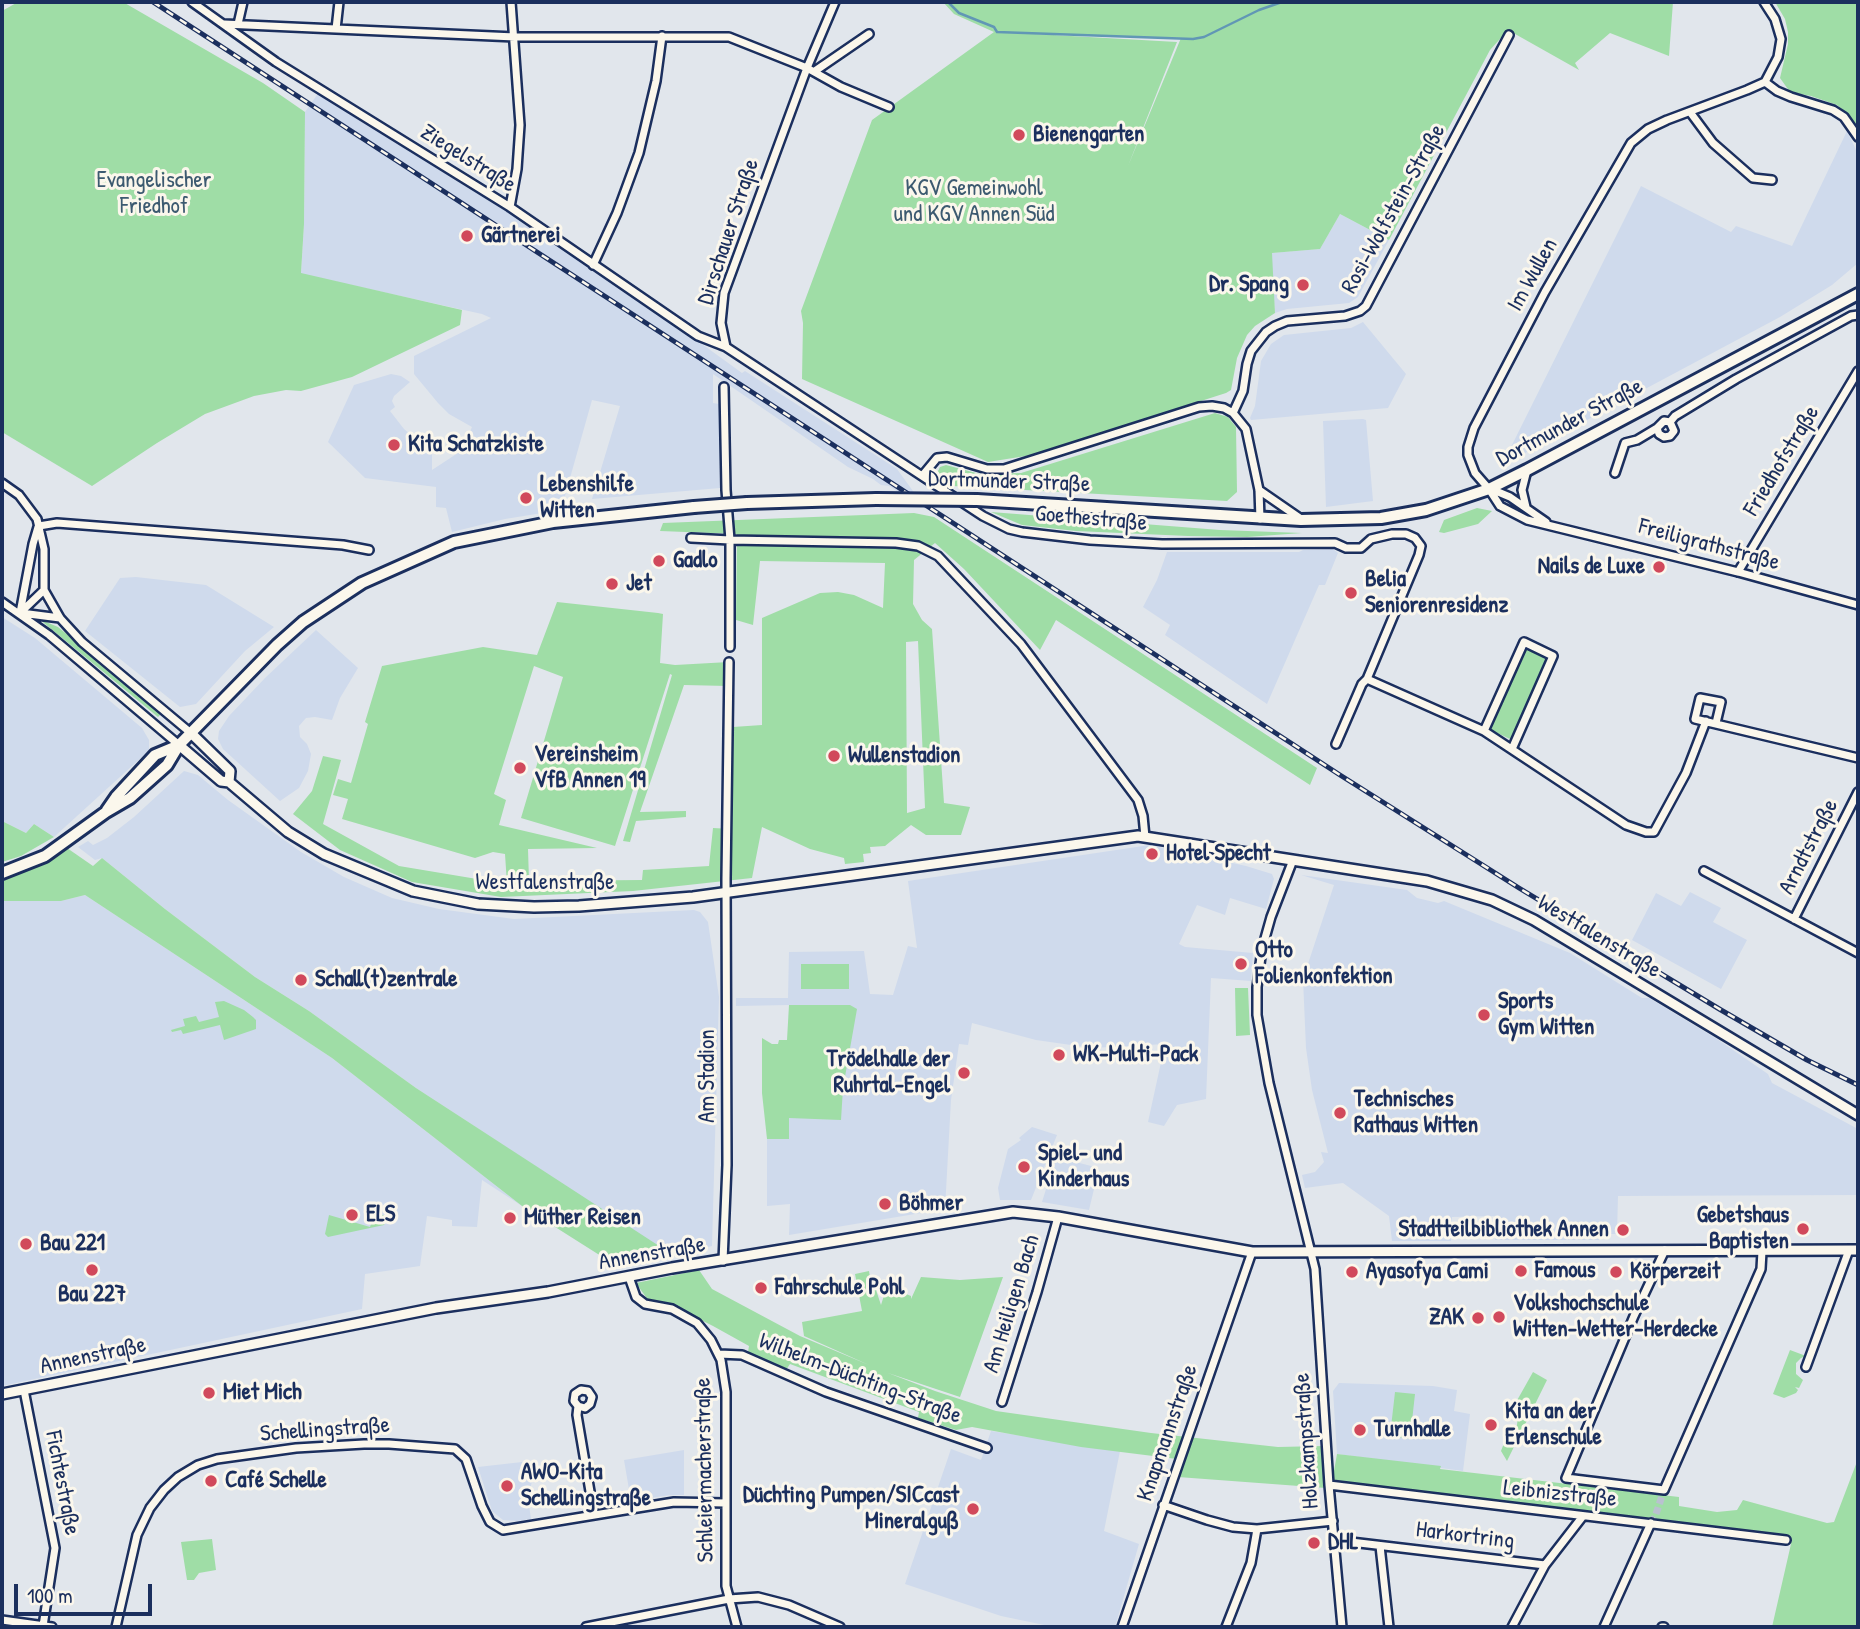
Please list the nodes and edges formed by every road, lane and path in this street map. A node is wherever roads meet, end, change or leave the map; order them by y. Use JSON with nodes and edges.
{"nodes":[{"id":1,"x":192,"y":2,"type":"edge"},
{"id":2,"x":243,"y":2,"type":"edge"},
{"id":3,"x":339,"y":2,"type":"edge"},
{"id":4,"x":511,"y":2,"type":"edge"},
{"id":5,"x":835,"y":2,"type":"edge"},
{"id":6,"x":1764,"y":2,"type":"edge"},
{"id":7,"x":224,"y":24,"type":"junction"},
{"id":8,"x":238,"y":24,"type":"junction"},
{"id":9,"x":336,"y":29,"type":"junction"},
{"id":10,"x":869,"y":34,"type":"dead end"},
{"id":11,"x":1509,"y":35,"type":"dead end"},
{"id":12,"x":662,"y":36,"type":"junction"},
{"id":13,"x":515,"y":37,"type":"junction"},
{"id":14,"x":811,"y":69,"type":"junction"},
{"id":15,"x":1765,"y":82,"type":"junction"},
{"id":16,"x":888,"y":107,"type":"dead end"},
{"id":17,"x":1690,"y":112,"type":"junction"},
{"id":18,"x":1858,"y":137,"type":"edge"},
{"id":19,"x":1772,"y":180,"type":"dead end"},
{"id":20,"x":510,"y":207,"type":"junction"},
{"id":21,"x":593,"y":265,"type":"junction"},
{"id":22,"x":1858,"y":293,"type":"edge"},
{"id":23,"x":1858,"y":315,"type":"edge"},
{"id":24,"x":726,"y":347,"type":"junction"},
{"id":25,"x":1858,"y":371,"type":"edge"},
{"id":26,"x":724,"y":387,"type":"dead end"},
{"id":27,"x":1233,"y":412,"type":"junction"},
{"id":28,"x":1670,"y":422,"type":"junction"},
{"id":29,"x":1657,"y":428,"type":"junction"},
{"id":30,"x":1527,"y":470,"type":"junction"},
{"id":31,"x":1615,"y":473,"type":"dead end"},
{"id":32,"x":922,"y":476,"type":"junction"},
{"id":33,"x":2,"y":483,"type":"edge"},
{"id":34,"x":1489,"y":489,"type":"junction"},
{"id":35,"x":1259,"y":490,"type":"junction"},
{"id":36,"x":1527,"y":511,"type":"junction"},
{"id":37,"x":1260,"y":519,"type":"junction"},
{"id":38,"x":1301,"y":520,"type":"junction"},
{"id":39,"x":1550,"y":524,"type":"junction"},
{"id":40,"x":38,"y":526,"type":"junction"},
{"id":41,"x":691,"y":538,"type":"dead end"},
{"id":42,"x":730,"y":540,"type":"junction"},
{"id":43,"x":369,"y":550,"type":"dead end"},
{"id":44,"x":1738,"y":572,"type":"junction"},
{"id":45,"x":44,"y":590,"type":"junction"},
{"id":46,"x":2,"y":602,"type":"edge"},
{"id":47,"x":1858,"y":605,"type":"edge"},
{"id":48,"x":20,"y":613,"type":"junction"},
{"id":49,"x":60,"y":618,"type":"junction"},
{"id":50,"x":730,"y":647,"type":"dead end"},
{"id":51,"x":729,"y":662,"type":"dead end"},
{"id":52,"x":1367,"y":679,"type":"junction"},
{"id":53,"x":1706,"y":721,"type":"junction"},
{"id":54,"x":1716,"y":723,"type":"junction"},
{"id":55,"x":1484,"y":731,"type":"junction"},
{"id":56,"x":192,"y":734,"type":"junction"},
{"id":57,"x":1336,"y":744,"type":"dead end"},
{"id":58,"x":179,"y":745,"type":"junction"},
{"id":59,"x":1512,"y":749,"type":"junction"},
{"id":60,"x":1858,"y":758,"type":"edge"},
{"id":61,"x":229,"y":782,"type":"junction"},
{"id":62,"x":1858,"y":792,"type":"edge"},
{"id":63,"x":1145,"y":837,"type":"junction"},
{"id":64,"x":1293,"y":860,"type":"junction"},
{"id":65,"x":1704,"y":871,"type":"dead end"},
{"id":66,"x":2,"y":873,"type":"edge"},
{"id":67,"x":726,"y":891,"type":"junction"},
{"id":68,"x":1794,"y":919,"type":"junction"},
{"id":69,"x":1858,"y":953,"type":"edge"},
{"id":70,"x":1858,"y":1115,"type":"edge"},
{"id":71,"x":1058,"y":1217,"type":"junction"},
{"id":72,"x":1665,"y":1250,"type":"junction"},
{"id":73,"x":1854,"y":1250,"type":"edge"},
{"id":74,"x":1762,"y":1251,"type":"junction"},
{"id":75,"x":1252,"y":1252,"type":"junction"},
{"id":76,"x":1311,"y":1252,"type":"junction"},
{"id":77,"x":723,"y":1261,"type":"junction"},
{"id":78,"x":629,"y":1278,"type":"junction"},
{"id":79,"x":719,"y":1354,"type":"junction"},
{"id":80,"x":1806,"y":1367,"type":"dead end"},
{"id":81,"x":24,"y":1390,"type":"junction"},
{"id":82,"x":2,"y":1394,"type":"edge"},
{"id":83,"x":1002,"y":1402,"type":"dead end"},
{"id":84,"x":578,"y":1406,"type":"dead end"},
{"id":85,"x":987,"y":1448,"type":"dead end"},
{"id":86,"x":1329,"y":1485,"type":"junction"},
{"id":87,"x":726,"y":1503,"type":"junction"},
{"id":88,"x":1163,"y":1505,"type":"junction"},
{"id":89,"x":594,"y":1515,"type":"junction"},
{"id":90,"x":1583,"y":1516,"type":"junction"},
{"id":91,"x":1332,"y":1521,"type":"junction"},
{"id":92,"x":1651,"y":1523,"type":"junction"},
{"id":93,"x":1257,"y":1529,"type":"junction"},
{"id":94,"x":1786,"y":1540,"type":"dead end"},
{"id":95,"x":1334,"y":1541,"type":"junction"},
{"id":96,"x":1380,"y":1546,"type":"junction"},
{"id":97,"x":1545,"y":1565,"type":"junction"},
{"id":98,"x":729,"y":1599,"type":"junction"},
{"id":99,"x":2,"y":1620,"type":"edge"},
{"id":100,"x":1126,"y":1626,"type":"edge"},
{"id":101,"x":47,"y":1627,"type":"edge"},
{"id":102,"x":116,"y":1627,"type":"edge"},
{"id":103,"x":586,"y":1627,"type":"edge"},
{"id":104,"x":737,"y":1627,"type":"edge"},
{"id":105,"x":840,"y":1627,"type":"edge"},
{"id":106,"x":1226,"y":1627,"type":"edge"},
{"id":107,"x":1342,"y":1627,"type":"edge"},
{"id":108,"x":1389,"y":1627,"type":"edge"},
{"id":109,"x":1512,"y":1627,"type":"edge"},
{"id":110,"x":1604,"y":1627,"type":"edge"}],
"edges":[{"from":1,"to":7,"type":"street","name":"Ziegelstraße"},
{"from":2,"to":8,"type":"street"},
{"from":3,"to":9,"type":"street"},
{"from":4,"to":13,"type":"street"},
{"from":5,"to":14,"type":"street","name":"Dirschauer Straße"},
{"from":6,"to":15,"type":"street"},
{"from":7,"to":8,"type":"street"},
{"from":7,"to":20,"type":"street","name":"Ziegelstraße"},
{"from":8,"to":9,"type":"street"},
{"from":9,"to":13,"type":"street"},
{"from":10,"to":14,"type":"street"},
{"from":11,"to":27,"type":"street","name":"Rosi-Wolfstein-Straße"},
{"from":12,"to":13,"type":"street"},
{"from":12,"to":14,"type":"street"},
{"from":12,"to":21,"type":"street"},
{"from":13,"to":20,"type":"street"},
{"from":14,"to":16,"type":"street"},
{"from":14,"to":24,"type":"street","name":"Dirschauer Straße"},
{"from":15,"to":17,"type":"street","name":"Im Wullen"},
{"from":15,"to":18,"type":"street"},
{"from":17,"to":19,"type":"street"},
{"from":17,"to":34,"type":"street","name":"Im Wullen"},
{"from":20,"to":21,"type":"street","name":"Ziegelstraße"},
{"from":21,"to":24,"type":"street","name":"Ziegelstraße"},
{"from":22,"to":30,"type":"main road","name":"Dortmunder Straße"},
{"from":23,"to":28,"type":"street"},
{"from":24,"to":32,"type":"street"},
{"from":25,"to":44,"type":"street","name":"Friedhofstraße"},
{"from":26,"to":42,"type":"street"},
{"from":27,"to":32,"type":"street"},
{"from":27,"to":35,"type":"street"},
{"from":28,"to":29,"type":"street"},
{"from":28,"to":29,"type":"street"},
{"from":29,"to":31,"type":"street"},
{"from":30,"to":34,"type":"main road","name":"Dortmunder Straße"},
{"from":30,"to":36,"type":"street"},
{"from":32,"to":52,"type":"street","name":"Goethestraße"},
{"from":33,"to":40,"type":"street"},
{"from":34,"to":36,"type":"street","name":"Freiligrathstraße"},
{"from":34,"to":38,"type":"main road","name":"Dortmunder Straße"},
{"from":34,"to":39,"type":"street","name":"Freiligrathstraße"},
{"from":35,"to":37,"type":"street"},
{"from":35,"to":38,"type":"street"},
{"from":36,"to":39,"type":"street","name":"Freiligrathstraße"},
{"from":37,"to":38,"type":"main road","name":"Dortmunder Straße"},
{"from":37,"to":56,"type":"main road","name":"Dortmunder Straße","bridge":true},
{"from":39,"to":44,"type":"street","name":"Freiligrathstraße"},
{"from":40,"to":43,"type":"street"},
{"from":40,"to":45,"type":"street"},
{"from":40,"to":48,"type":"street"},
{"from":41,"to":42,"type":"street"},
{"from":42,"to":50,"type":"street"},
{"from":42,"to":63,"type":"street"},
{"from":44,"to":47,"type":"street","name":"Freiligrathstraße"},
{"from":45,"to":48,"type":"street"},
{"from":45,"to":49,"type":"street","name":"Westfalenstraße"},
{"from":46,"to":48,"type":"street","name":"Westfalenstraße"},
{"from":48,"to":49,"type":"street"},
{"from":48,"to":58,"type":"street","name":"Westfalenstraße"},
{"from":49,"to":56,"type":"street","name":"Westfalenstraße"},
{"from":51,"to":67,"type":"street"},
{"from":52,"to":55,"type":"street"},
{"from":52,"to":57,"type":"street","name":"Goethestraße"},
{"from":53,"to":54,"type":"street"},
{"from":53,"to":54,"type":"street"},
{"from":53,"to":59,"type":"street"},
{"from":54,"to":60,"type":"street"},
{"from":55,"to":59,"type":"street"},
{"from":55,"to":59,"type":"street"},
{"from":56,"to":58,"type":"main road","name":"Dortmunder Straße"},
{"from":56,"to":61,"type":"street","name":"Westfalenstraße"},
{"from":58,"to":61,"type":"street","name":"Westfalenstraße"},
{"from":58,"to":66,"type":"main road","name":"Dortmunder Straße"},
{"from":61,"to":67,"type":"street","name":"Westfalenstraße"},
{"from":62,"to":68,"type":"street","name":"Arndtstraße"},
{"from":63,"to":64,"type":"street","name":"Westfalenstraße"},
{"from":63,"to":67,"type":"street","name":"Westfalenstraße"},
{"from":64,"to":70,"type":"street","name":"Westfalenstraße"},
{"from":64,"to":76,"type":"street","name":"Holzkampstraße"},
{"from":65,"to":68,"type":"street"},
{"from":67,"to":77,"type":"street","name":"Am Stadion"},
{"from":68,"to":69,"type":"street"},
{"from":71,"to":75,"type":"street","name":"Annenstraße"},
{"from":71,"to":77,"type":"street","name":"Annenstraße"},
{"from":71,"to":83,"type":"street","name":"Am Heiligen Bach"},
{"from":72,"to":74,"type":"street","name":"Annenstraße"},
{"from":72,"to":74,"type":"street"},
{"from":72,"to":76,"type":"street","name":"Annenstraße"},
{"from":73,"to":74,"type":"street","name":"Annenstraße"},
{"from":73,"to":80,"type":"street"},
{"from":75,"to":76,"type":"street","name":"Annenstraße"},
{"from":75,"to":88,"type":"street","name":"Knapmannstraße"},
{"from":76,"to":86,"type":"street","name":"Holzkampstraße"},
{"from":77,"to":78,"type":"street","name":"Annenstraße"},
{"from":78,"to":79,"type":"street","name":"Schleiermacherstraße"},
{"from":78,"to":81,"type":"street","name":"Annenstraße"},
{"from":79,"to":85,"type":"street","name":"Wilhelm-Düchting-Straße"},
{"from":79,"to":87,"type":"street","name":"Schleiermacherstraße"},
{"from":81,"to":82,"type":"street","name":"Annenstraße"},
{"from":81,"to":101,"type":"street","name":"Fichtestraße"},
{"from":84,"to":89,"type":"street"},
{"from":86,"to":90,"type":"street","name":"Leibnizstraße"},
{"from":86,"to":91,"type":"street","name":"Holzkampstraße"},
{"from":87,"to":89,"type":"street","name":"Schellingstraße"},
{"from":87,"to":98,"type":"street","name":"Schleiermacherstraße"},
{"from":88,"to":93,"type":"street"},
{"from":88,"to":100,"type":"street","name":"Knapmannstraße"},
{"from":89,"to":102,"type":"street","name":"Schellingstraße"},
{"from":90,"to":92,"type":"street","name":"Leibnizstraße"},
{"from":90,"to":97,"type":"street","name":"Harkortring"},
{"from":91,"to":93,"type":"street"},
{"from":91,"to":95,"type":"street","name":"Holzkampstraße"},
{"from":92,"to":94,"type":"street","name":"Leibnizstraße"},
{"from":92,"to":110,"type":"street"},
{"from":93,"to":106,"type":"street"},
{"from":95,"to":96,"type":"street","name":"Harkortring"},
{"from":95,"to":107,"type":"street","name":"Holzkampstraße"},
{"from":96,"to":97,"type":"street","name":"Harkortring"},
{"from":96,"to":108,"type":"street","name":"Harkortring"},
{"from":97,"to":109,"type":"street","name":"Harkortring"},
{"from":98,"to":103,"type":"street"},
{"from":98,"to":104,"type":"street","name":"Schleiermacherstraße"},
{"from":98,"to":105,"type":"street"},
{"from":99,"to":101,"type":"street"}]}
